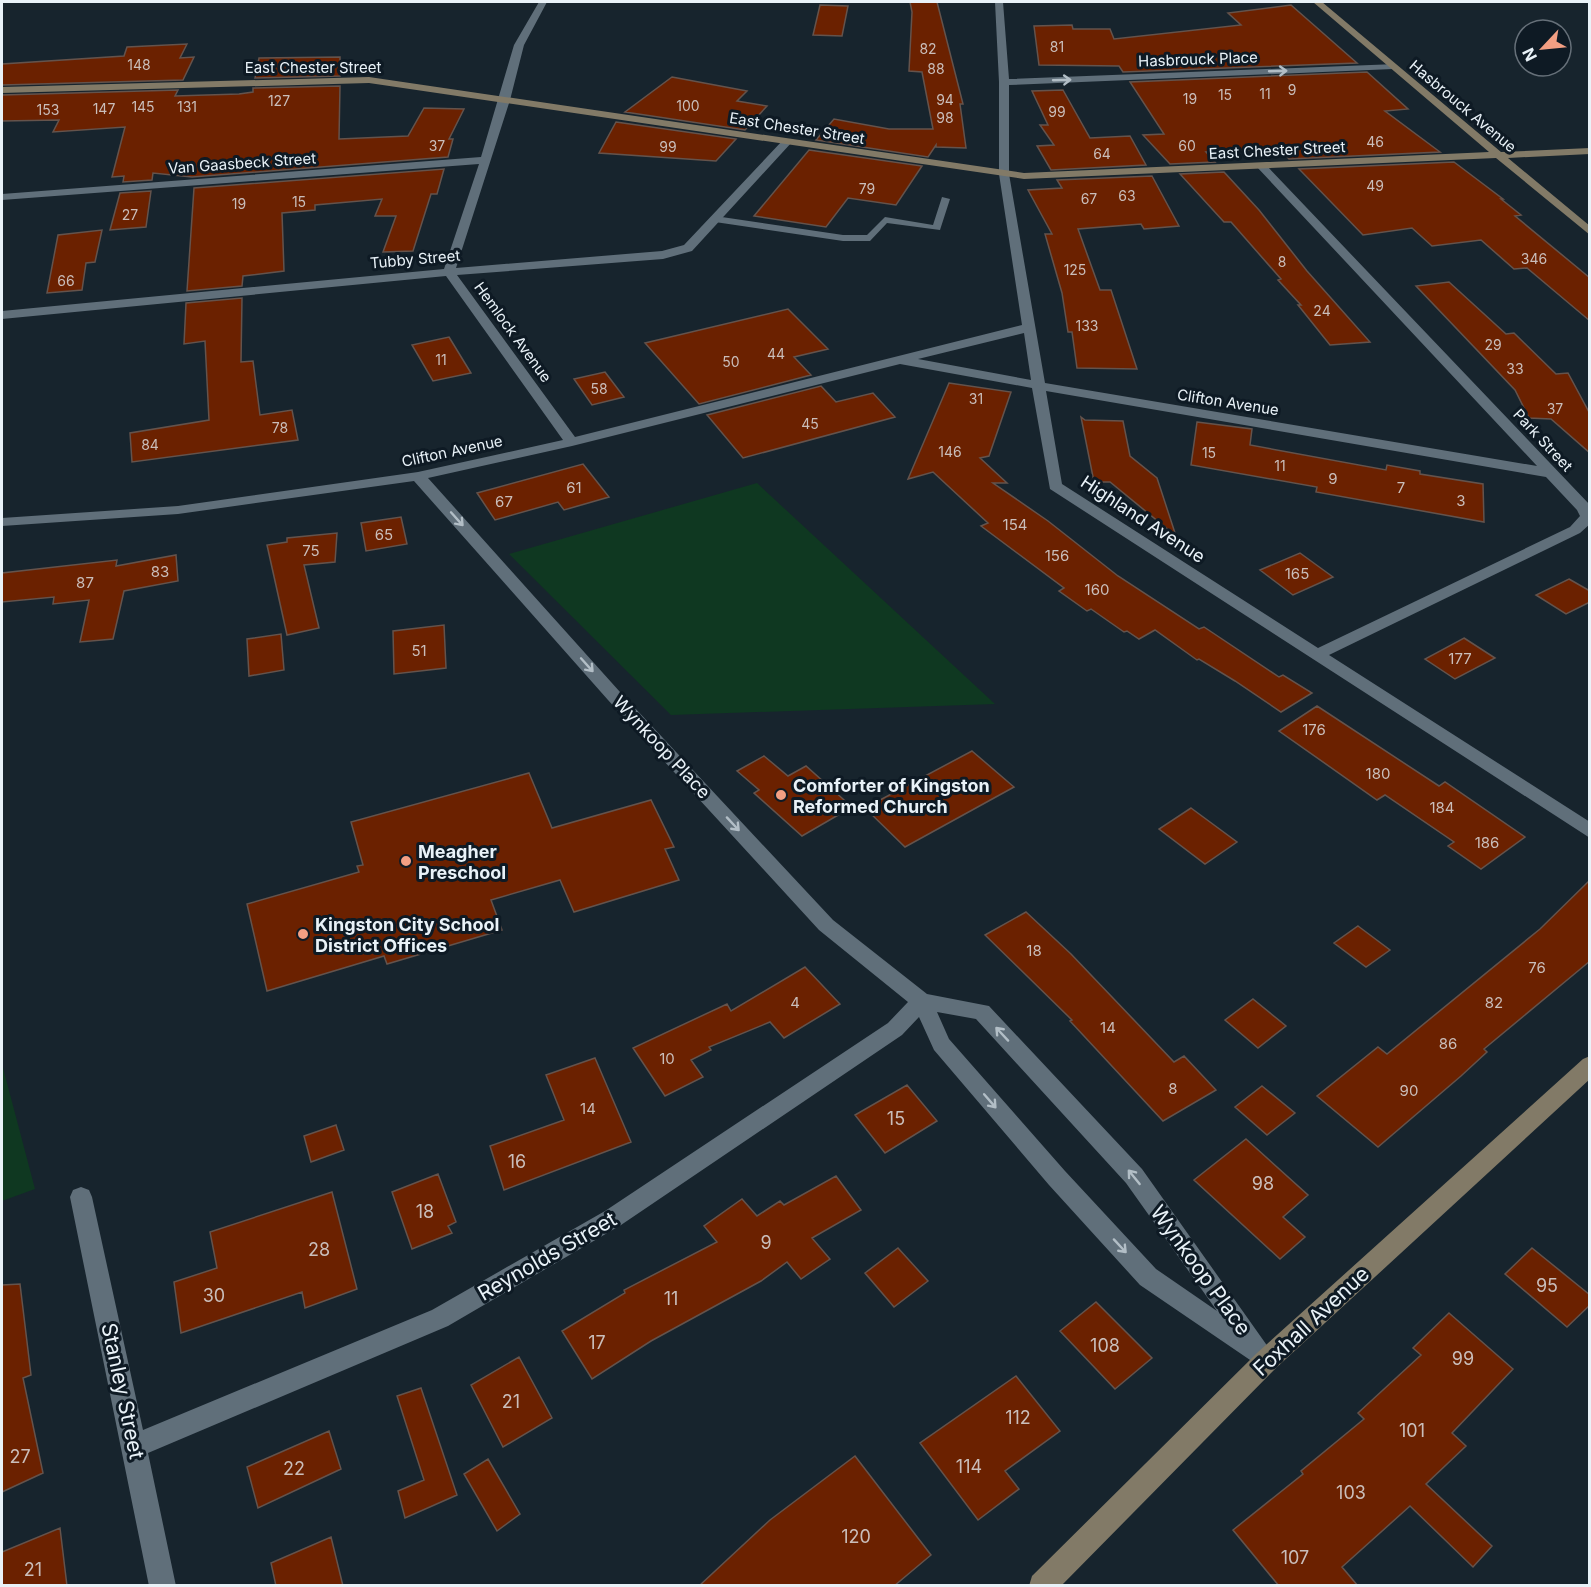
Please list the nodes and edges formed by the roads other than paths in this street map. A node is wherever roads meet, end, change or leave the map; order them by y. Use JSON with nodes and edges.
{"nodes":[{"id":1,"x":543,"y":2,"type":"edge"},
{"id":2,"x":999,"y":2,"type":"edge"},
{"id":3,"x":1317,"y":2,"type":"edge"},
{"id":4,"x":1393,"y":66,"type":"junction"},
{"id":5,"x":1004,"y":82,"type":"junction"},
{"id":6,"x":2,"y":90,"type":"edge"},
{"id":7,"x":505,"y":100,"type":"junction"},
{"id":8,"x":787,"y":142,"type":"junction"},
{"id":9,"x":1590,"y":151,"type":"edge"},
{"id":10,"x":1497,"y":155,"type":"junction"},
{"id":11,"x":486,"y":160,"type":"junction"},
{"id":12,"x":1261,"y":166,"type":"junction"},
{"id":13,"x":1004,"y":174,"type":"junction"},
{"id":14,"x":2,"y":197,"type":"edge"},
{"id":15,"x":945,"y":199,"type":"dead end"},
{"id":16,"x":715,"y":219,"type":"junction"},
{"id":17,"x":1590,"y":232,"type":"edge"},
{"id":18,"x":449,"y":272,"type":"junction"},
{"id":19,"x":2,"y":315,"type":"edge"},
{"id":20,"x":1030,"y":327,"type":"junction"},
{"id":21,"x":900,"y":360,"type":"junction"},
{"id":22,"x":1039,"y":386,"type":"junction"},
{"id":23,"x":572,"y":442,"type":"junction"},
{"id":24,"x":1551,"y":472,"type":"junction"},
{"id":25,"x":418,"y":476,"type":"junction"},
{"id":26,"x":2,"y":522,"type":"edge"},
{"id":27,"x":1316,"y":655,"type":"junction"},
{"id":28,"x":1590,"y":831,"type":"edge"},
{"id":29,"x":922,"y":1001,"type":"junction"},
{"id":30,"x":1590,"y":1065,"type":"edge"},
{"id":31,"x":81,"y":1197,"type":"dead end"},
{"id":32,"x":1266,"y":1361,"type":"junction"},
{"id":33,"x":134,"y":1446,"type":"junction"},
{"id":34,"x":163,"y":1586,"type":"edge"},
{"id":35,"x":1042,"y":1586,"type":"edge"}],
"edges":[{"from":1,"to":7,"type":"street"},
{"from":2,"to":5,"type":"street","name":"Highland Avenue"},
{"from":3,"to":4,"type":"main road","name":"Hasbrouck Avenue"},
{"from":5,"to":4,"type":"street","name":"Hasbrouck Place","one_way":true},
{"from":4,"to":10,"type":"main road","name":"Hasbrouck Avenue"},
{"from":5,"to":13,"type":"street","name":"Highland Avenue"},
{"from":6,"to":7,"type":"main road","name":"East Chester Street"},
{"from":7,"to":8,"type":"main road","name":"East Chester Street"},
{"from":7,"to":11,"type":"street"},
{"from":8,"to":13,"type":"main road","name":"East Chester Street"},
{"from":8,"to":16,"type":"street","name":"Tubby Street"},
{"from":9,"to":10,"type":"main road","name":"East Chester Street"},
{"from":10,"to":12,"type":"main road","name":"East Chester Street"},
{"from":10,"to":17,"type":"main road","name":"Hasbrouck Avenue"},
{"from":11,"to":14,"type":"street","name":"Van Gaasbeck Street"},
{"from":11,"to":18,"type":"street"},
{"from":12,"to":13,"type":"main road","name":"East Chester Street"},
{"from":12,"to":24,"type":"street","name":"Park Street"},
{"from":13,"to":20,"type":"street","name":"Highland Avenue"},
{"from":15,"to":16,"type":"lane"},
{"from":16,"to":18,"type":"street","name":"Tubby Street"},
{"from":18,"to":19,"type":"street","name":"Tubby Street"},
{"from":18,"to":23,"type":"street","name":"Hemlock Avenue"},
{"from":20,"to":21,"type":"street","name":"Clifton Avenue"},
{"from":20,"to":22,"type":"street","name":"Highland Avenue"},
{"from":21,"to":22,"type":"street","name":"Clifton Avenue"},
{"from":21,"to":23,"type":"street","name":"Clifton Avenue"},
{"from":22,"to":24,"type":"street","name":"Clifton Avenue"},
{"from":22,"to":27,"type":"street","name":"Highland Avenue"},
{"from":23,"to":25,"type":"street","name":"Clifton Avenue"},
{"from":24,"to":27,"type":"street","name":"Park Street"},
{"from":25,"to":26,"type":"street","name":"Clifton Avenue"},
{"from":25,"to":29,"type":"street","name":"Wynkoop Place","one_way":true},
{"from":27,"to":28,"type":"street","name":"Highland Avenue"},
{"from":29,"to":32,"type":"street","name":"Wynkoop Place","one_way":true},
{"from":32,"to":29,"type":"street","name":"Wynkoop Place","one_way":true},
{"from":29,"to":33,"type":"street","name":"Reynolds Street"},
{"from":30,"to":32,"type":"main road","name":"Foxhall Avenue"},
{"from":31,"to":33,"type":"street","name":"Stanley Street"},
{"from":32,"to":35,"type":"main road","name":"Foxhall Avenue"},
{"from":33,"to":34,"type":"street","name":"Stanley Street"}]}
